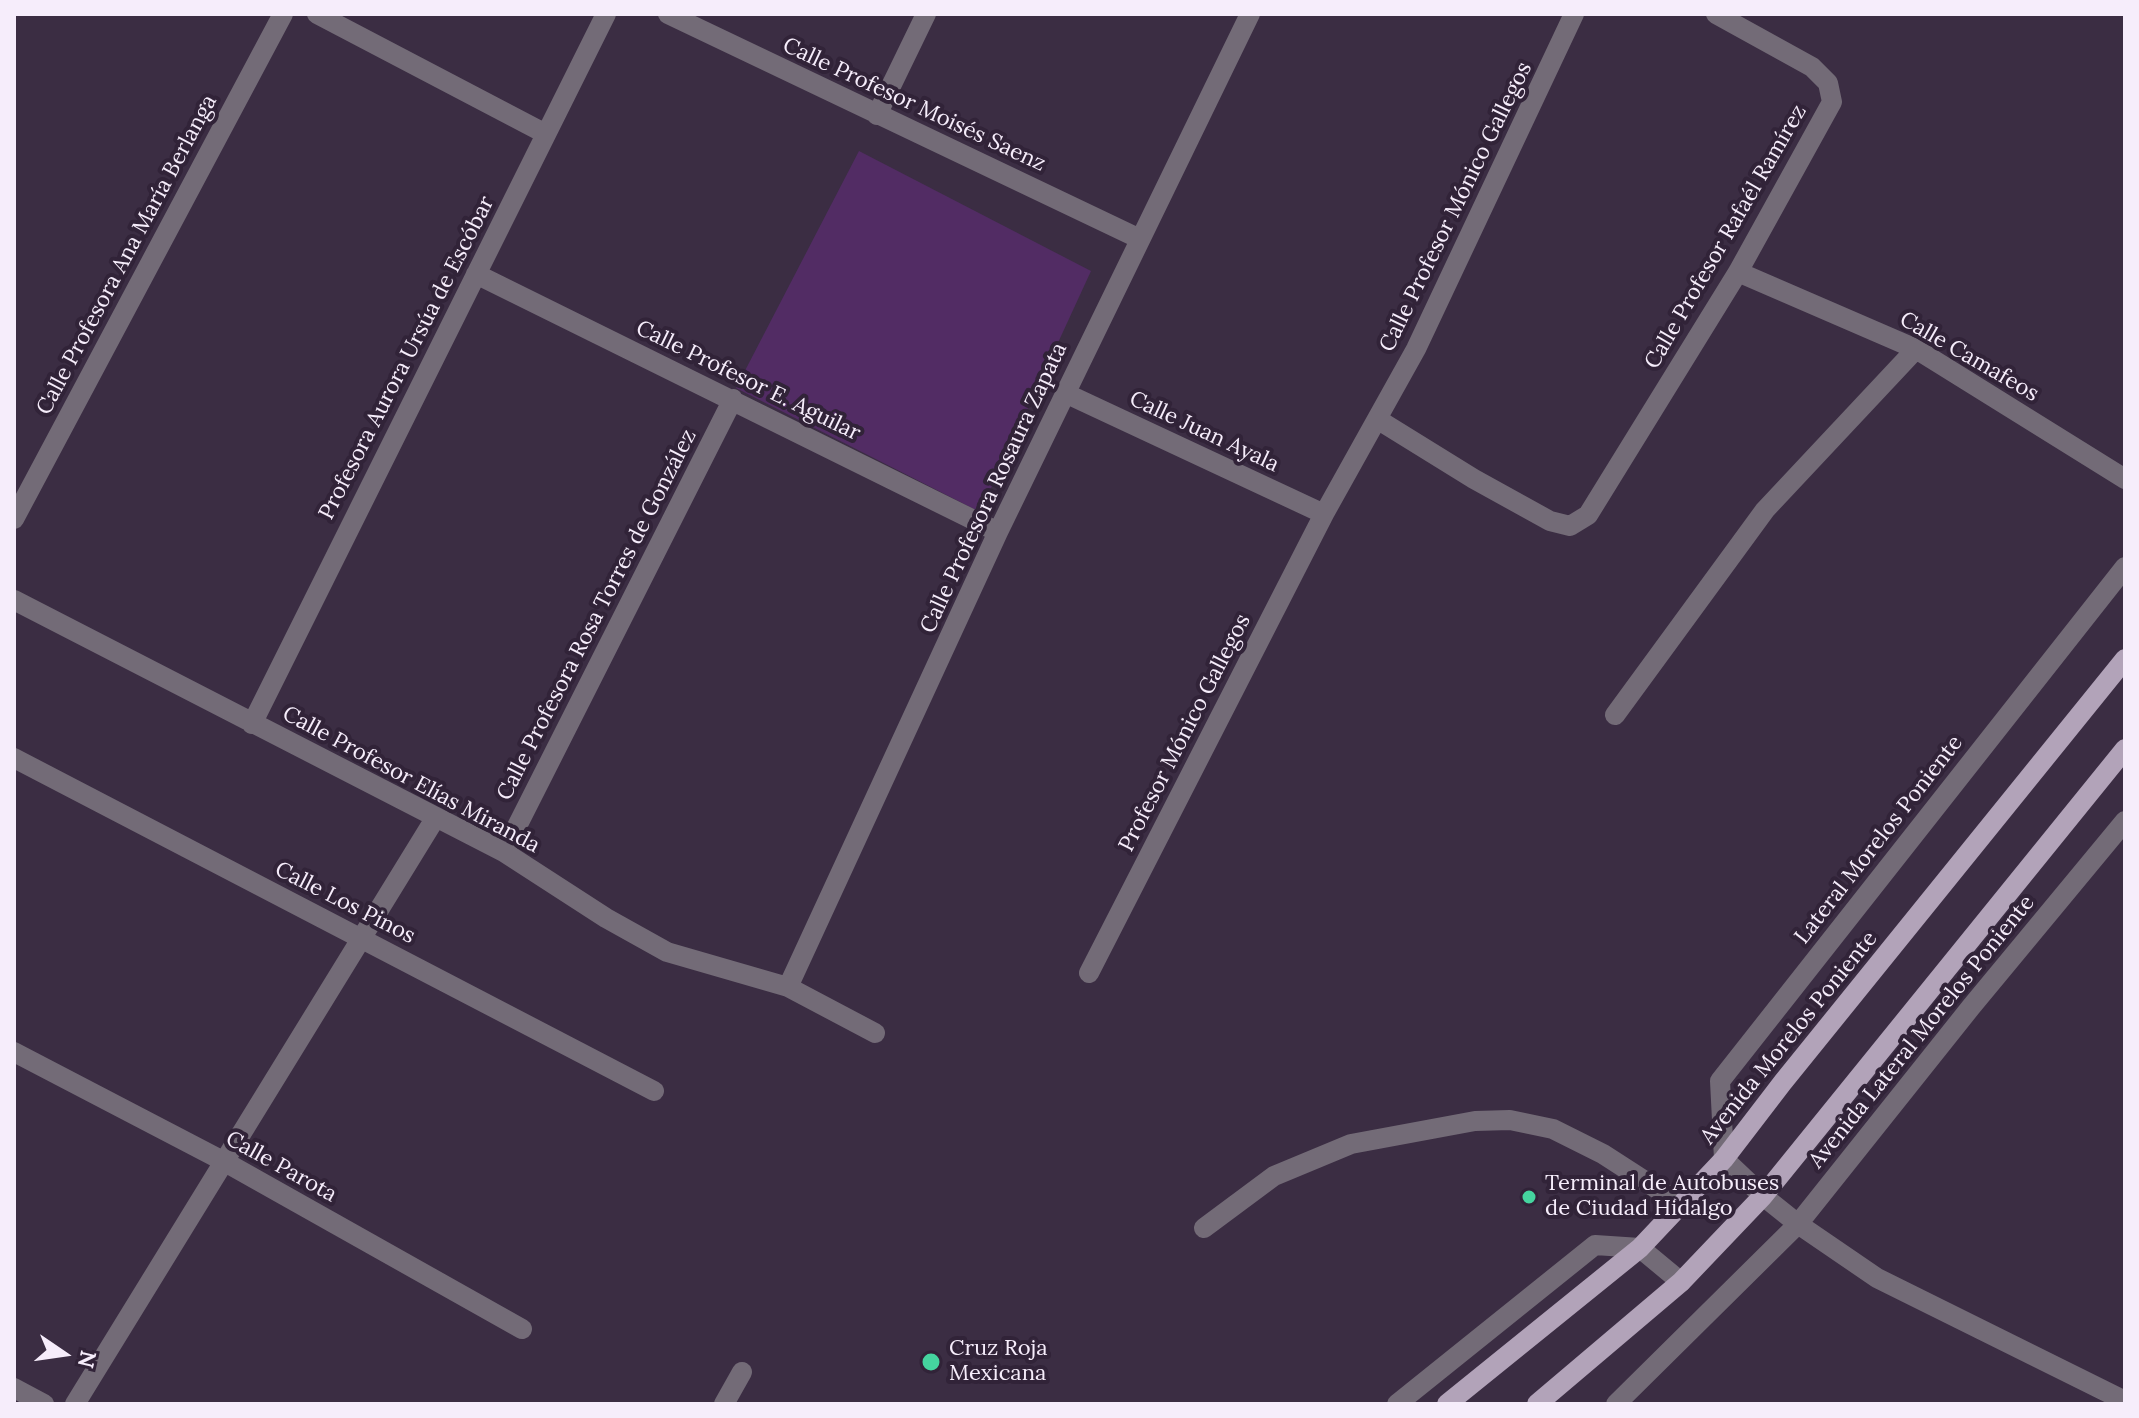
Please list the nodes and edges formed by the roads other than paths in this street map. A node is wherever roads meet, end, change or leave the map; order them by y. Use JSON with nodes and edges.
{"nodes":[{"id":1,"x":283,"y":14,"type":"edge"},
{"id":2,"x":317,"y":14,"type":"edge"},
{"id":3,"x":606,"y":14,"type":"edge"},
{"id":4,"x":668,"y":14,"type":"edge"},
{"id":5,"x":926,"y":14,"type":"edge"},
{"id":6,"x":1250,"y":14,"type":"edge"},
{"id":7,"x":1574,"y":14,"type":"edge"},
{"id":8,"x":1716,"y":14,"type":"edge"},
{"id":9,"x":877,"y":115,"type":"junction"},
{"id":10,"x":546,"y":134,"type":"junction"},
{"id":11,"x":1140,"y":239,"type":"junction"},
{"id":12,"x":1738,"y":272,"type":"junction"},
{"id":13,"x":476,"y":274,"type":"junction"},
{"id":14,"x":1916,"y":349,"type":"junction"},
{"id":15,"x":1065,"y":393,"type":"junction"},
{"id":16,"x":733,"y":399,"type":"junction"},
{"id":17,"x":1377,"y":419,"type":"junction"},
{"id":18,"x":2125,"y":479,"type":"edge"},
{"id":19,"x":1324,"y":514,"type":"junction"},
{"id":20,"x":14,"y":519,"type":"edge"},
{"id":21,"x":998,"y":532,"type":"junction"},
{"id":22,"x":2125,"y":567,"type":"edge"},
{"id":23,"x":14,"y":600,"type":"edge"},
{"id":24,"x":2125,"y":659,"type":"edge"},
{"id":25,"x":1615,"y":715,"type":"dead end"},
{"id":26,"x":252,"y":724,"type":"junction"},
{"id":27,"x":2125,"y":749,"type":"edge"},
{"id":28,"x":14,"y":758,"type":"edge"},
{"id":29,"x":436,"y":817,"type":"junction"},
{"id":30,"x":2125,"y":821,"type":"edge"},
{"id":31,"x":504,"y":852,"type":"junction"},
{"id":32,"x":361,"y":938,"type":"junction"},
{"id":33,"x":1089,"y":973,"type":"dead end"},
{"id":34,"x":788,"y":987,"type":"junction"},
{"id":35,"x":875,"y":1033,"type":"dead end"},
{"id":36,"x":14,"y":1052,"type":"edge"},
{"id":37,"x":654,"y":1091,"type":"dead end"},
{"id":38,"x":1724,"y":1159,"type":"junction"},
{"id":39,"x":225,"y":1162,"type":"junction"},
{"id":40,"x":1763,"y":1196,"type":"junction"},
{"id":41,"x":1682,"y":1205,"type":"junction"},
{"id":42,"x":1798,"y":1224,"type":"junction"},
{"id":43,"x":1204,"y":1228,"type":"dead end"},
{"id":44,"x":1640,"y":1248,"type":"junction"},
{"id":45,"x":1681,"y":1282,"type":"junction"},
{"id":46,"x":522,"y":1329,"type":"dead end"},
{"id":47,"x":742,"y":1372,"type":"dead end"},
{"id":48,"x":14,"y":1388,"type":"edge"},
{"id":49,"x":2116,"y":1400,"type":"edge"},
{"id":50,"x":44,"y":1404,"type":"edge"},
{"id":51,"x":75,"y":1404,"type":"edge"},
{"id":52,"x":724,"y":1404,"type":"edge"},
{"id":53,"x":1397,"y":1404,"type":"edge"},
{"id":54,"x":1447,"y":1404,"type":"edge"},
{"id":55,"x":1537,"y":1404,"type":"edge"},
{"id":56,"x":1616,"y":1404,"type":"edge"}],
"edges":[{"from":1,"to":20,"type":"street","name":"Calle Profesora Ana María Berlanga"},
{"from":2,"to":10,"type":"street"},
{"from":3,"to":10,"type":"street","name":"Profesora Aurora Ursúa de Escóbar"},
{"from":4,"to":9,"type":"street","name":"Calle Profesor Moisés Saenz"},
{"from":5,"to":9,"type":"street"},
{"from":6,"to":11,"type":"street","name":"Calle Profesora Rosaura Zapata"},
{"from":7,"to":17,"type":"street","name":"Calle Profesor Mónico Gallegos"},
{"from":8,"to":12,"type":"street","name":"Calle Profesor Rafaél Ramírez"},
{"from":9,"to":11,"type":"street","name":"Calle Profesor Moisés Saenz"},
{"from":10,"to":13,"type":"street","name":"Profesora Aurora Ursúa de Escóbar"},
{"from":11,"to":15,"type":"street","name":"Calle Profesora Rosaura Zapata"},
{"from":12,"to":14,"type":"street","name":"Calle Camafeos"},
{"from":12,"to":17,"type":"street","name":"Calle Profesor Rafaél Ramírez"},
{"from":13,"to":16,"type":"street","name":"Calle Profesor E. Aguilar"},
{"from":13,"to":26,"type":"street","name":"Profesora Aurora Ursúa de Escóbar"},
{"from":14,"to":18,"type":"street","name":"Calle Camafeos"},
{"from":14,"to":25,"type":"street"},
{"from":15,"to":19,"type":"street","name":"Calle Juan Ayala"},
{"from":15,"to":21,"type":"street","name":"Calle Profesora Rosaura Zapata"},
{"from":16,"to":21,"type":"street","name":"Calle Profesor E. Aguilar"},
{"from":16,"to":31,"type":"street","name":"Calle Profesora Rosa Torres de González"},
{"from":17,"to":19,"type":"street","name":"Calle Profesor Mónico Gallegos"},
{"from":19,"to":33,"type":"street","name":"Profesor Mónico Gallegos"},
{"from":21,"to":34,"type":"street","name":"Calle Profesora Rosaura Zapata"},
{"from":22,"to":38,"type":"street","name":"Lateral Morelos Poniente"},
{"from":23,"to":26,"type":"street","name":"Calle Profesor Elías Miranda"},
{"from":24,"to":38,"type":"main road","name":"Avenida Morelos Poniente"},
{"from":26,"to":29,"type":"street","name":"Calle Profesor Elías Miranda"},
{"from":27,"to":40,"type":"main road"},
{"from":28,"to":32,"type":"street","name":"Calle Los Pinos"},
{"from":29,"to":31,"type":"street","name":"Calle Profesor Elías Miranda"},
{"from":29,"to":32,"type":"street"},
{"from":30,"to":42,"type":"street","name":"Avenida Lateral Morelos Poniente"},
{"from":31,"to":34,"type":"street","name":"Calle Profesor Elías Miranda"},
{"from":32,"to":37,"type":"street","name":"Calle Los Pinos"},
{"from":32,"to":39,"type":"street"},
{"from":34,"to":35,"type":"street","name":"Calle Profesor Elías Miranda"},
{"from":36,"to":39,"type":"street","name":"Calle Parota"},
{"from":38,"to":40,"type":"street"},
{"from":38,"to":41,"type":"main road","name":"Avenida Morelos Poniente"},
{"from":39,"to":46,"type":"street","name":"Calle Parota"},
{"from":39,"to":51,"type":"street"},
{"from":40,"to":42,"type":"street"},
{"from":40,"to":45,"type":"main road"},
{"from":41,"to":43,"type":"street"},
{"from":41,"to":44,"type":"main road","name":"Avenida Morelos Poniente"},
{"from":42,"to":49,"type":"street"},
{"from":42,"to":56,"type":"street","name":"Avenida Lateral Morelos Poniente"},
{"from":44,"to":45,"type":"street"},
{"from":44,"to":53,"type":"street"},
{"from":44,"to":54,"type":"main road","name":"Avenida Morelos Poniente"},
{"from":45,"to":55,"type":"main road"},
{"from":47,"to":52,"type":"street"},
{"from":48,"to":50,"type":"street"}]}
